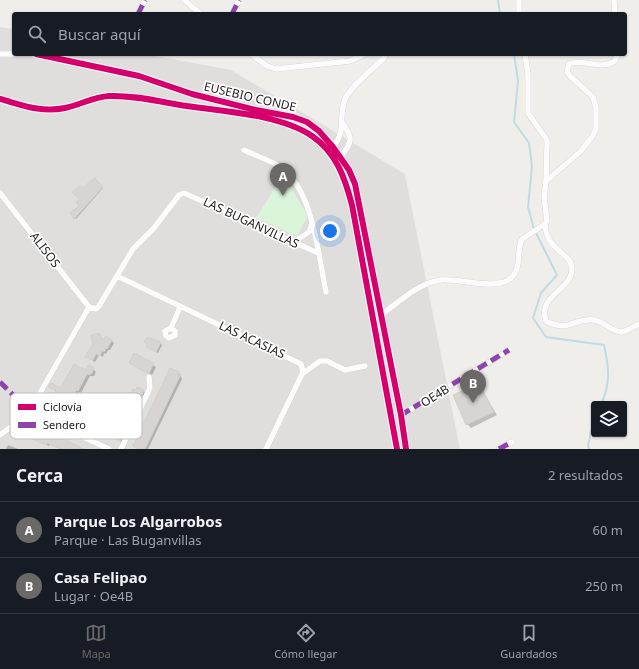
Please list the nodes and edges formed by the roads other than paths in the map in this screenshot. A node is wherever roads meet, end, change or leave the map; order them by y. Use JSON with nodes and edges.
{"nodes":[{"id":1,"x":145,"y":0,"type":"edge"},
{"id":2,"x":184,"y":0,"type":"edge"},
{"id":3,"x":239,"y":0,"type":"edge"},
{"id":4,"x":519,"y":0,"type":"edge"},
{"id":5,"x":614,"y":0,"type":"edge"},
{"id":6,"x":139,"y":12,"type":"edge"},
{"id":7,"x":199,"y":12,"type":"edge"},
{"id":8,"x":233,"y":12,"type":"edge"},
{"id":9,"x":519,"y":12,"type":"edge"},
{"id":10,"x":615,"y":12,"type":"edge"},
{"id":11,"x":0,"y":54,"type":"edge"},
{"id":12,"x":12,"y":54,"type":"edge"},
{"id":13,"x":45,"y":56,"type":"edge"},
{"id":14,"x":254,"y":56,"type":"edge"},
{"id":15,"x":361,"y":56,"type":"edge"},
{"id":16,"x":384,"y":56,"type":"edge"},
{"id":17,"x":525,"y":56,"type":"edge"},
{"id":18,"x":616,"y":56,"type":"edge"},
{"id":19,"x":342,"y":121,"type":"junction"},
{"id":20,"x":333,"y":147,"type":"junction"},
{"id":21,"x":244,"y":150,"type":"dead end"},
{"id":22,"x":341,"y":157,"type":"junction"},
{"id":23,"x":546,"y":181,"type":"junction"},
{"id":24,"x":0,"y":193,"type":"edge"},
{"id":25,"x":312,"y":220,"type":"junction"},
{"id":26,"x":545,"y":224,"type":"junction"},
{"id":27,"x":292,"y":243,"type":"junction"},
{"id":28,"x":318,"y":253,"type":"junction"},
{"id":29,"x":117,"y":276,"type":"junction"},
{"id":30,"x":326,"y":292,"type":"dead end"},
{"id":31,"x":180,"y":307,"type":"junction"},
{"id":32,"x":88,"y":308,"type":"junction"},
{"id":33,"x":381,"y":315,"type":"junction"},
{"id":34,"x":639,"y":324,"type":"edge"},
{"id":35,"x":171,"y":328,"type":"dead end"},
{"id":36,"x":509,"y":350,"type":"dead end"},
{"id":37,"x":366,"y":366,"type":"dead end"},
{"id":38,"x":302,"y":374,"type":"junction"},
{"id":39,"x":149,"y":377,"type":"dead end"},
{"id":40,"x":40,"y":393,"type":"edge"},
{"id":41,"x":142,"y":405,"type":"edge"},
{"id":42,"x":401,"y":415,"type":"junction"},
{"id":43,"x":10,"y":428,"type":"edge"},
{"id":44,"x":0,"y":435,"type":"edge"},
{"id":45,"x":87,"y":439,"type":"edge"},
{"id":46,"x":126,"y":439,"type":"edge"},
{"id":47,"x":512,"y":442,"type":"dead end"},
{"id":48,"x":109,"y":449,"type":"edge"},
{"id":49,"x":121,"y":449,"type":"edge"},
{"id":50,"x":266,"y":449,"type":"edge"},
{"id":51,"x":406,"y":449,"type":"edge"},
{"id":52,"x":499,"y":449,"type":"edge"}],
"edges":[{"from":1,"to":6,"type":"street"},
{"from":2,"to":7,"type":"street"},
{"from":3,"to":8,"type":"street"},
{"from":4,"to":9,"type":"street"},
{"from":5,"to":10,"type":"street"},
{"from":11,"to":12,"type":"street"},
{"from":13,"to":20,"type":"street","name":"EUSEBIO CONDE"},
{"from":14,"to":15,"type":"street"},
{"from":16,"to":19,"type":"street"},
{"from":17,"to":23,"type":"street"},
{"from":18,"to":23,"type":"street"},
{"from":19,"to":20,"type":"street"},
{"from":19,"to":22,"type":"street"},
{"from":20,"to":22,"type":"street","name":"EUSEBIO CONDE"},
{"from":21,"to":25,"type":"street","name":"LAS BUGANVILLAS"},
{"from":22,"to":33,"type":"street","name":"EUSEBIO CONDE"},
{"from":23,"to":26,"type":"street"},
{"from":24,"to":32,"type":"street","name":"ALISOS"},
{"from":25,"to":27,"type":"street"},
{"from":25,"to":28,"type":"street","name":"LAS BUGANVILLAS"},
{"from":26,"to":33,"type":"street"},
{"from":26,"to":34,"type":"street"},
{"from":27,"to":28,"type":"street","name":"LAS BUGANVILLAS"},
{"from":27,"to":29,"type":"street","name":"LAS BUGANVILLAS"},
{"from":28,"to":30,"type":"street","name":"LAS BUGANVILLAS"},
{"from":29,"to":31,"type":"street","name":"LAS ACASIAS"},
{"from":29,"to":32,"type":"street"},
{"from":31,"to":35,"type":"street"},
{"from":31,"to":38,"type":"street","name":"LAS ACASIAS"},
{"from":32,"to":40,"type":"street"},
{"from":33,"to":42,"type":"street","name":"EUSEBIO CONDE"},
{"from":36,"to":42,"type":"street","name":"OE4B"},
{"from":37,"to":38,"type":"street"},
{"from":38,"to":50,"type":"street"},
{"from":39,"to":41,"type":"street"},
{"from":42,"to":51,"type":"street","name":"EUSEBIO CONDE"},
{"from":43,"to":44,"type":"street"},
{"from":45,"to":48,"type":"street"},
{"from":46,"to":49,"type":"street"},
{"from":47,"to":52,"type":"street"}]}
